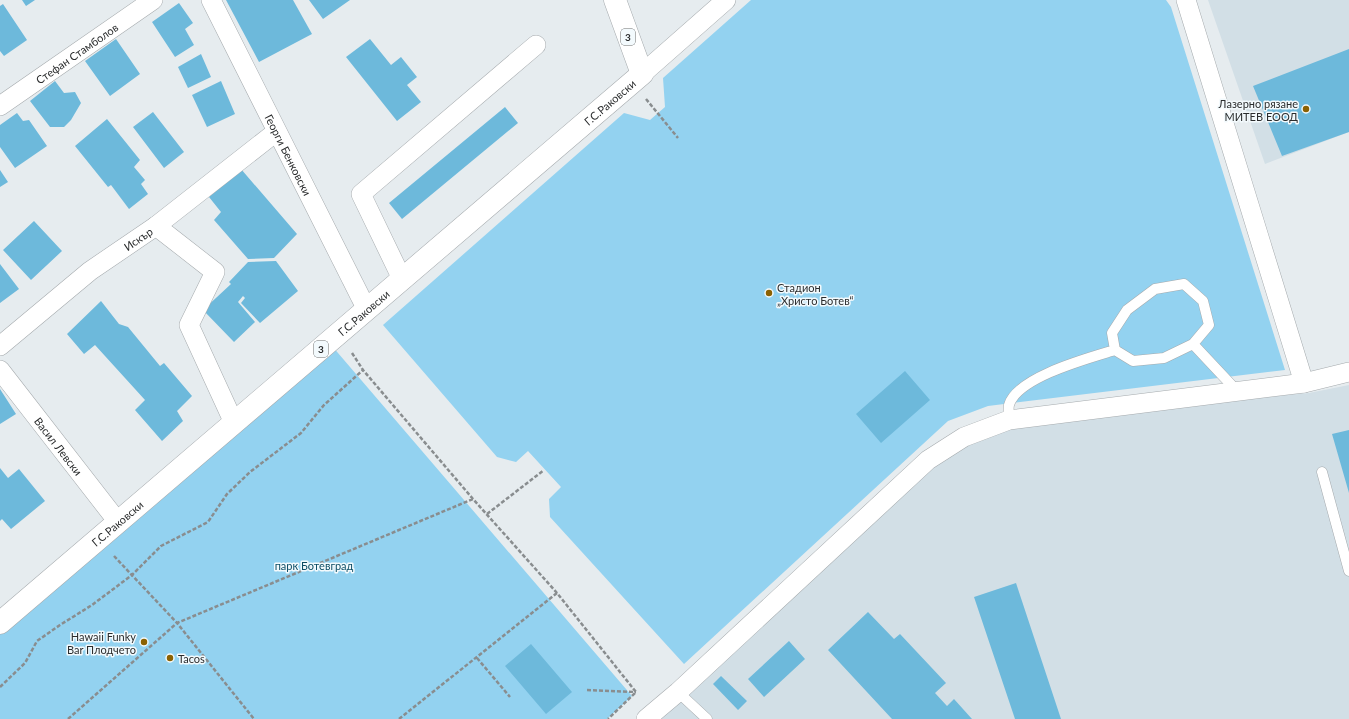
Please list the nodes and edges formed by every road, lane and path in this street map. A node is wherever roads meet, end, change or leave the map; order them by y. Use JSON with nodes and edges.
{"nodes":[{"id":1,"x":153,"y":0,"type":"edge"},
{"id":2,"x":211,"y":0,"type":"edge"},
{"id":3,"x":615,"y":0,"type":"edge"},
{"id":4,"x":726,"y":0,"type":"edge"},
{"id":5,"x":1186,"y":0,"type":"edge"},
{"id":6,"x":536,"y":45,"type":"dead end"},
{"id":7,"x":638,"y":79,"type":"junction"},
{"id":8,"x":0,"y":106,"type":"edge"},
{"id":9,"x":276,"y":132,"type":"junction"},
{"id":10,"x":678,"y":138,"type":"dead end"},
{"id":11,"x":156,"y":226,"type":"junction"},
{"id":12,"x":402,"y":279,"type":"junction"},
{"id":13,"x":367,"y":310,"type":"junction"},
{"id":14,"x":1193,"y":344,"type":"junction"},
{"id":15,"x":0,"y":346,"type":"edge"},
{"id":16,"x":349,"y":349,"type":"dead end"},
{"id":17,"x":1115,"y":350,"type":"junction"},
{"id":18,"x":0,"y":370,"type":"edge"},
{"id":19,"x":363,"y":370,"type":"junction"},
{"id":20,"x":1349,"y":372,"type":"edge"},
{"id":21,"x":1304,"y":383,"type":"junction"},
{"id":22,"x":1238,"y":392,"type":"junction"},
{"id":23,"x":1009,"y":420,"type":"junction"},
{"id":24,"x":234,"y":423,"type":"junction"},
{"id":25,"x":544,"y":470,"type":"dead end"},
{"id":26,"x":1322,"y":472,"type":"dead end"},
{"id":27,"x":473,"y":499,"type":"junction"},
{"id":28,"x":488,"y":514,"type":"junction"},
{"id":29,"x":118,"y":522,"type":"junction"},
{"id":30,"x":98,"y":539,"type":"junction"},
{"id":31,"x":1349,"y":571,"type":"edge"},
{"id":32,"x":132,"y":575,"type":"junction"},
{"id":33,"x":557,"y":593,"type":"junction"},
{"id":34,"x":0,"y":623,"type":"edge"},
{"id":35,"x":177,"y":623,"type":"junction"},
{"id":36,"x":477,"y":658,"type":"junction"},
{"id":37,"x":0,"y":687,"type":"edge"},
{"id":38,"x":587,"y":690,"type":"dead end"},
{"id":39,"x":636,"y":692,"type":"junction"},
{"id":40,"x":678,"y":692,"type":"junction"},
{"id":41,"x":510,"y":697,"type":"dead end"},
{"id":42,"x":68,"y":719,"type":"edge"},
{"id":43,"x":254,"y":719,"type":"edge"},
{"id":44,"x":399,"y":719,"type":"edge"},
{"id":45,"x":608,"y":719,"type":"edge"},
{"id":46,"x":646,"y":719,"type":"edge"},
{"id":47,"x":707,"y":719,"type":"edge"}],
"edges":[{"from":1,"to":8,"type":"street","name":"Стефан Стамболов"},
{"from":2,"to":9,"type":"street","name":"Георги Бенковски"},
{"from":3,"to":7,"type":"main road","number":"3"},
{"from":4,"to":7,"type":"street","name":"Г.С.Раковски"},
{"from":5,"to":21,"type":"street"},
{"from":6,"to":12,"type":"street"},
{"from":7,"to":10,"type":"path"},
{"from":7,"to":12,"type":"main road","name":"Г.С.Раковски","number":"3"},
{"from":9,"to":11,"type":"street","name":"Искър"},
{"from":9,"to":13,"type":"street","name":"Георги Бенковски"},
{"from":11,"to":15,"type":"street","name":"Искър"},
{"from":11,"to":24,"type":"street"},
{"from":12,"to":13,"type":"main road","name":"Г.С.Раковски","number":"3"},
{"from":13,"to":24,"type":"main road","name":"Г.С.Раковски","number":"3"},
{"from":14,"to":17,"type":"lane"},
{"from":14,"to":17,"type":"lane"},
{"from":14,"to":22,"type":"lane"},
{"from":16,"to":19,"type":"path"},
{"from":17,"to":23,"type":"lane"},
{"from":18,"to":29,"type":"street","name":"Васил Левски"},
{"from":19,"to":27,"type":"path"},
{"from":19,"to":32,"type":"path"},
{"from":20,"to":21,"type":"street"},
{"from":21,"to":22,"type":"street"},
{"from":22,"to":23,"type":"street"},
{"from":23,"to":40,"type":"street"},
{"from":24,"to":29,"type":"main road","name":"Г.С.Раковски","number":"3"},
{"from":25,"to":28,"type":"path"},
{"from":26,"to":31,"type":"lane"},
{"from":27,"to":28,"type":"path"},
{"from":27,"to":35,"type":"path"},
{"from":28,"to":33,"type":"path"},
{"from":29,"to":30,"type":"main road","name":"Г.С.Раковски","number":"3"},
{"from":30,"to":32,"type":"path"},
{"from":30,"to":34,"type":"main road","name":"Г.С.Раковски","number":"3"},
{"from":32,"to":35,"type":"path"},
{"from":32,"to":37,"type":"path"},
{"from":33,"to":36,"type":"path"},
{"from":33,"to":39,"type":"path"},
{"from":35,"to":42,"type":"path"},
{"from":35,"to":43,"type":"path"},
{"from":36,"to":41,"type":"path"},
{"from":36,"to":44,"type":"path"},
{"from":38,"to":39,"type":"path"},
{"from":39,"to":45,"type":"path"},
{"from":40,"to":46,"type":"street"},
{"from":40,"to":47,"type":"lane"}]}
